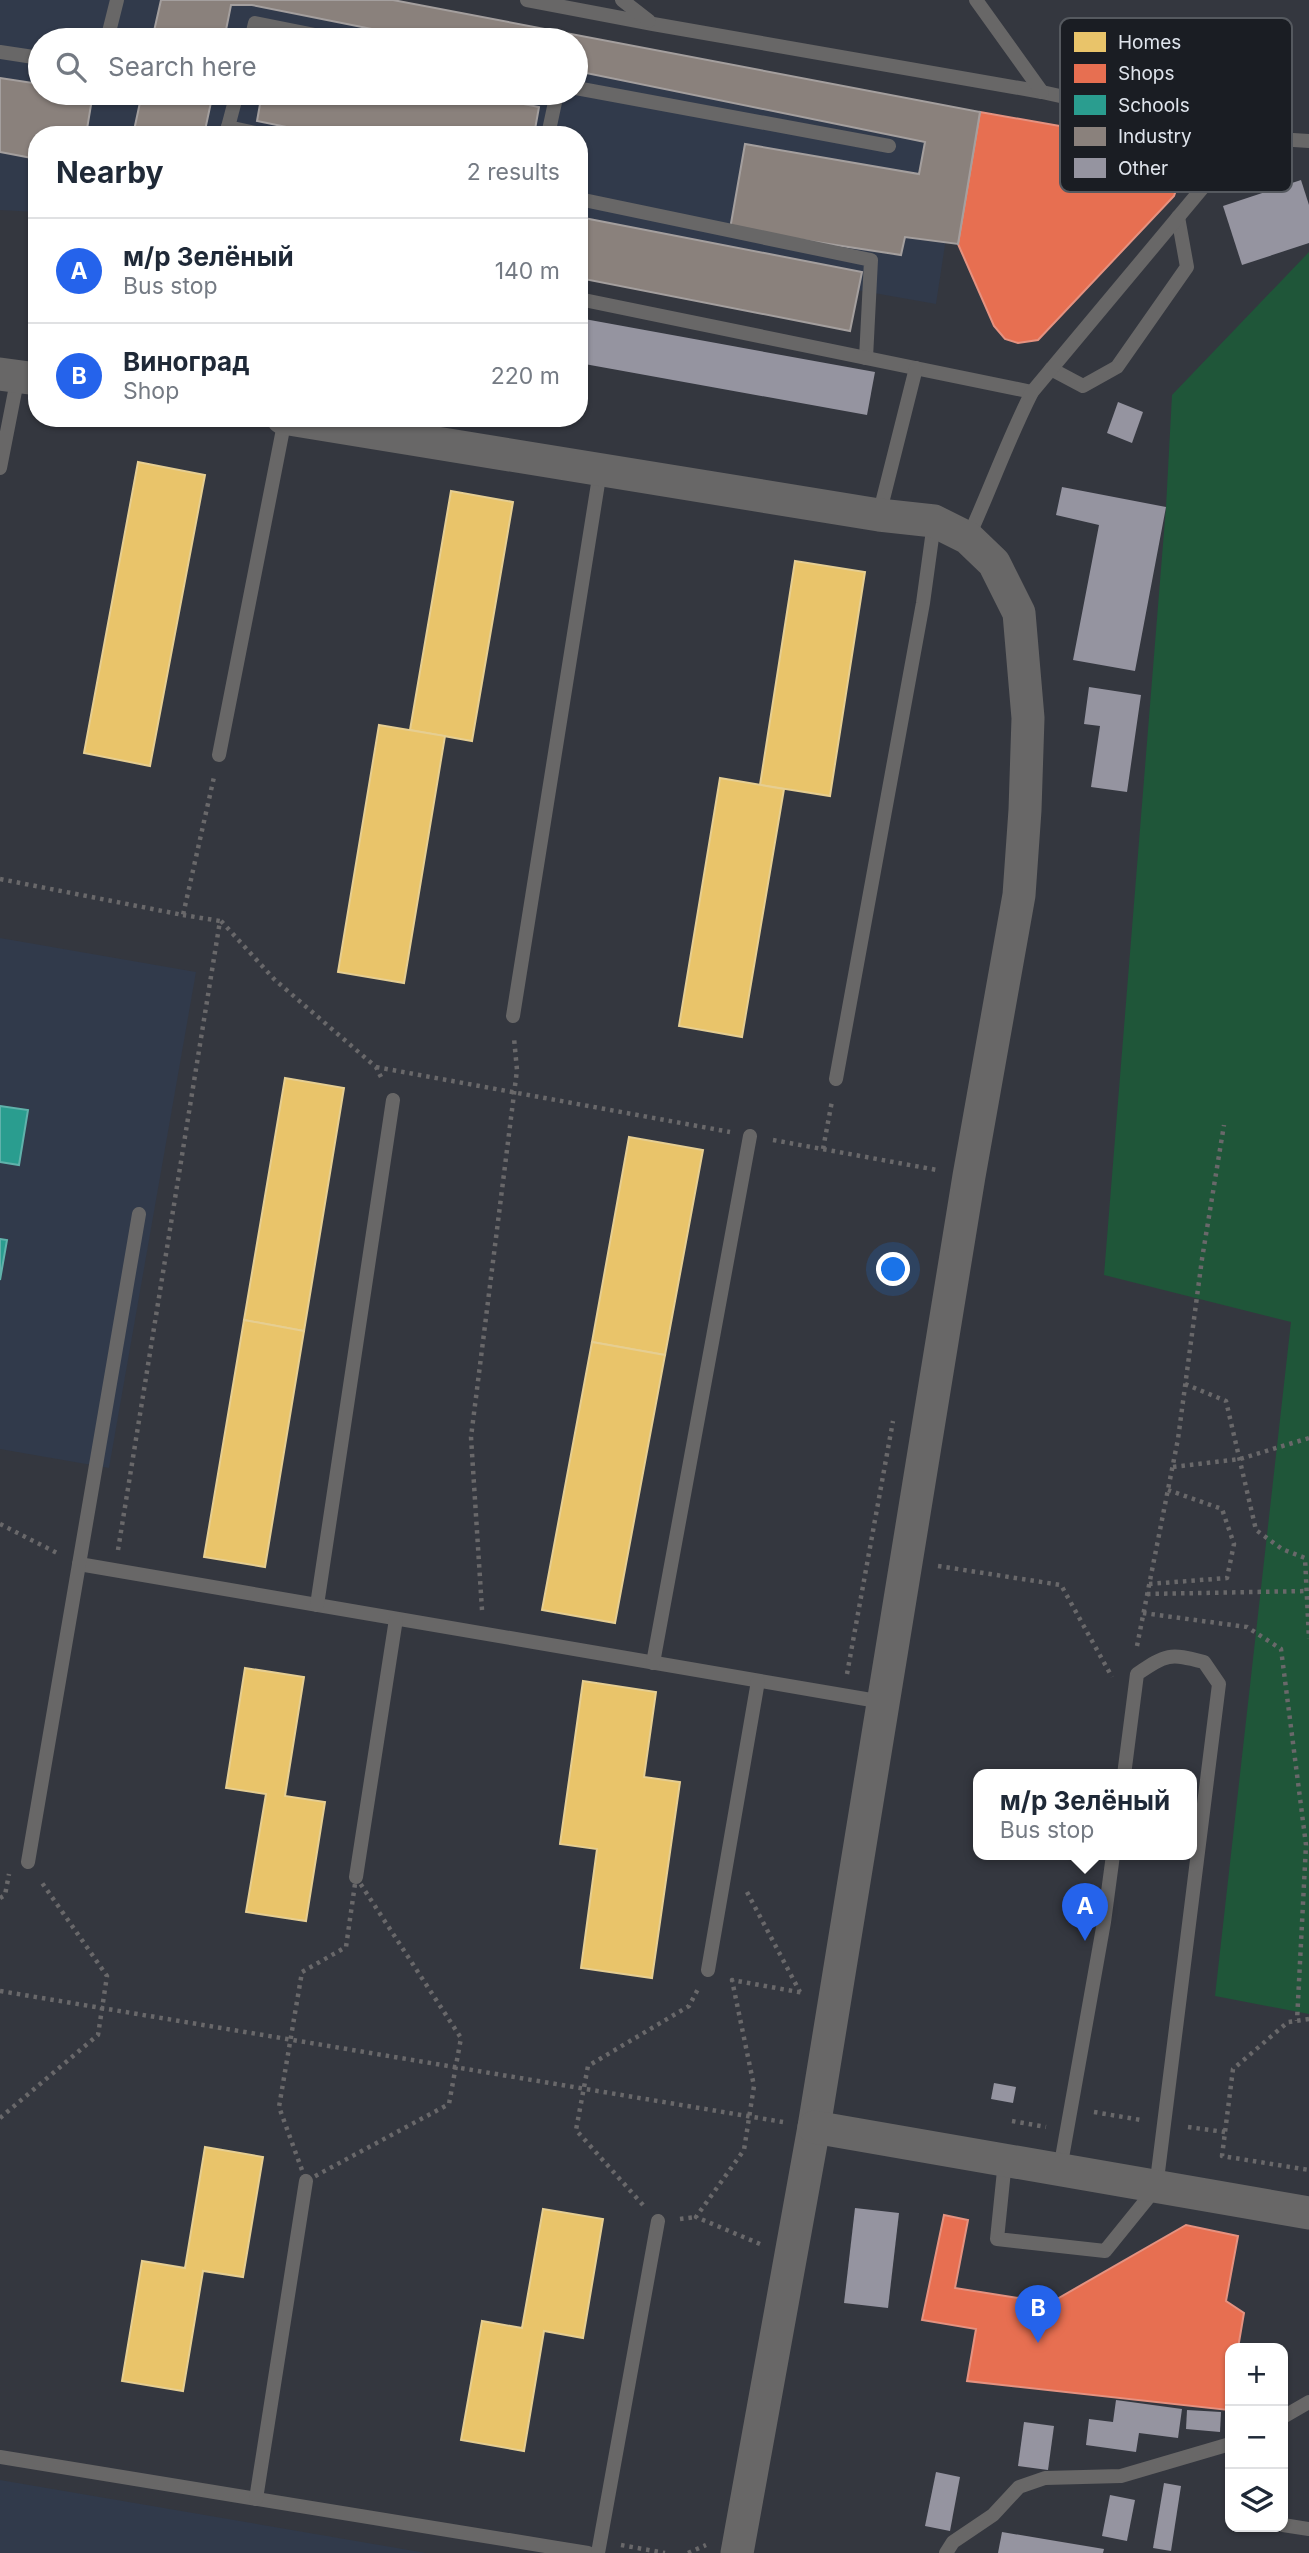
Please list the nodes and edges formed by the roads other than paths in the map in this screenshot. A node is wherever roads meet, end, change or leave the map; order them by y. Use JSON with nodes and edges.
{"nodes":[{"id":1,"x":117,"y":0,"type":"edge"},
{"id":2,"x":527,"y":0,"type":"edge"},
{"id":3,"x":622,"y":0,"type":"edge"},
{"id":4,"x":976,"y":0,"type":"edge"},
{"id":5,"x":653,"y":24,"type":"junction"},
{"id":6,"x":110,"y":28,"type":"edge"},
{"id":7,"x":254,"y":28,"type":"edge"},
{"id":8,"x":280,"y":28,"type":"edge"},
{"id":9,"x":0,"y":52,"type":"edge"},
{"id":10,"x":28,"y":56,"type":"edge"},
{"id":11,"x":588,"y":90,"type":"edge"},
{"id":12,"x":1042,"y":92,"type":"junction"},
{"id":13,"x":1060,"y":96,"type":"edge"},
{"id":14,"x":234,"y":105,"type":"edge"},
{"id":15,"x":554,"y":105,"type":"edge"},
{"id":16,"x":228,"y":126,"type":"edge"},
{"id":17,"x":550,"y":126,"type":"edge"},
{"id":18,"x":889,"y":146,"type":"dead end"},
{"id":19,"x":1199,"y":192,"type":"edge"},
{"id":20,"x":588,"y":202,"type":"edge"},
{"id":21,"x":1178,"y":217,"type":"junction"},
{"id":22,"x":588,"y":301,"type":"edge"},
{"id":23,"x":866,"y":358,"type":"junction"},
{"id":24,"x":916,"y":368,"type":"junction"},
{"id":25,"x":1051,"y":369,"type":"junction"},
{"id":26,"x":18,"y":376,"type":"edge"},
{"id":27,"x":1032,"y":392,"type":"junction"},
{"id":28,"x":282,"y":427,"type":"edge"},
{"id":29,"x":338,"y":427,"type":"edge"},
{"id":30,"x":0,"y":468,"type":"edge"},
{"id":31,"x":600,"y":471,"type":"junction"},
{"id":32,"x":879,"y":516,"type":"junction"},
{"id":33,"x":934,"y":521,"type":"junction"},
{"id":34,"x":968,"y":538,"type":"junction"},
{"id":35,"x":219,"y":755,"type":"road end"},
{"id":36,"x":513,"y":1016,"type":"road end"},
{"id":37,"x":836,"y":1079,"type":"road end"},
{"id":38,"x":393,"y":1100,"type":"road end"},
{"id":39,"x":750,"y":1136,"type":"road end"},
{"id":40,"x":139,"y":1214,"type":"dead end"},
{"id":41,"x":79,"y":1564,"type":"junction"},
{"id":42,"x":317,"y":1605,"type":"junction"},
{"id":43,"x":396,"y":1619,"type":"junction"},
{"id":44,"x":653,"y":1663,"type":"junction"},
{"id":45,"x":758,"y":1681,"type":"junction"},
{"id":46,"x":884,"y":1703,"type":"junction"},
{"id":47,"x":1125,"y":1769,"type":"edge"},
{"id":48,"x":1112,"y":1860,"type":"edge"},
{"id":49,"x":1197,"y":1860,"type":"edge"},
{"id":50,"x":1197,"y":1860,"type":"edge"},
{"id":51,"x":28,"y":1862,"type":"road end"},
{"id":52,"x":356,"y":1877,"type":"road end"},
{"id":53,"x":708,"y":1970,"type":"road end"},
{"id":54,"x":814,"y":2127,"type":"junction"},
{"id":55,"x":1005,"y":2161,"type":"junction"},
{"id":56,"x":1060,"y":2171,"type":"junction"},
{"id":57,"x":306,"y":2181,"type":"road end"},
{"id":58,"x":1156,"y":2188,"type":"junction"},
{"id":59,"x":1309,"y":2213,"type":"edge"},
{"id":60,"x":658,"y":2221,"type":"road end"},
{"id":61,"x":1309,"y":2402,"type":"edge"},
{"id":62,"x":1288,"y":2414,"type":"edge"},
{"id":63,"x":1225,"y":2445,"type":"edge"},
{"id":64,"x":0,"y":2457,"type":"edge"},
{"id":65,"x":256,"y":2499,"type":"junction"},
{"id":66,"x":1288,"y":2526,"type":"edge"},
{"id":67,"x":1309,"y":2529,"type":"edge"},
{"id":68,"x":523,"y":2548,"type":"edge"},
{"id":69,"x":588,"y":2553,"type":"edge"},
{"id":70,"x":598,"y":2553,"type":"edge"},
{"id":71,"x":737,"y":2553,"type":"edge"},
{"id":72,"x":946,"y":2553,"type":"edge"}],
"edges":[{"from":1,"to":6,"type":"lane"},
{"from":2,"to":5,"type":"lane"},
{"from":3,"to":5,"type":"lane"},
{"from":4,"to":12,"type":"lane"},
{"from":5,"to":12,"type":"lane"},
{"from":7,"to":8,"type":"lane"},
{"from":9,"to":10,"type":"lane"},
{"from":11,"to":18,"type":"lane"},
{"from":12,"to":13,"type":"lane"},
{"from":14,"to":16,"type":"lane"},
{"from":15,"to":17,"type":"lane"},
{"from":19,"to":21,"type":"lane"},
{"from":20,"to":23,"type":"lane"},
{"from":21,"to":25,"type":"lane"},
{"from":21,"to":25,"type":"lane"},
{"from":22,"to":23,"type":"lane"},
{"from":23,"to":24,"type":"lane"},
{"from":24,"to":27,"type":"lane"},
{"from":24,"to":32,"type":"lane"},
{"from":25,"to":27,"type":"lane"},
{"from":26,"to":30,"type":"lane"},
{"from":27,"to":34,"type":"lane"},
{"from":28,"to":35,"type":"lane"},
{"from":29,"to":31,"type":"street"},
{"from":31,"to":32,"type":"street"},
{"from":31,"to":36,"type":"lane"},
{"from":32,"to":33,"type":"street"},
{"from":33,"to":34,"type":"street"},
{"from":33,"to":37,"type":"lane"},
{"from":34,"to":46,"type":"street"},
{"from":38,"to":42,"type":"lane"},
{"from":39,"to":44,"type":"lane"},
{"from":40,"to":41,"type":"lane"},
{"from":41,"to":42,"type":"lane"},
{"from":41,"to":51,"type":"lane"},
{"from":42,"to":43,"type":"lane"},
{"from":43,"to":44,"type":"lane"},
{"from":43,"to":52,"type":"lane"},
{"from":44,"to":45,"type":"lane"},
{"from":45,"to":46,"type":"lane"},
{"from":45,"to":53,"type":"lane"},
{"from":46,"to":54,"type":"street"},
{"from":47,"to":49,"type":"lane"},
{"from":48,"to":56,"type":"lane"},
{"from":50,"to":58,"type":"lane"},
{"from":54,"to":55,"type":"street"},
{"from":54,"to":71,"type":"street"},
{"from":55,"to":56,"type":"street"},
{"from":55,"to":58,"type":"lane"},
{"from":56,"to":58,"type":"street"},
{"from":57,"to":65,"type":"lane"},
{"from":58,"to":59,"type":"street"},
{"from":60,"to":70,"type":"lane"},
{"from":61,"to":62,"type":"lane"},
{"from":63,"to":72,"type":"lane"},
{"from":64,"to":65,"type":"lane"},
{"from":65,"to":68,"type":"lane"},
{"from":66,"to":67,"type":"lane"},
{"from":68,"to":69,"type":"lane"}]}
